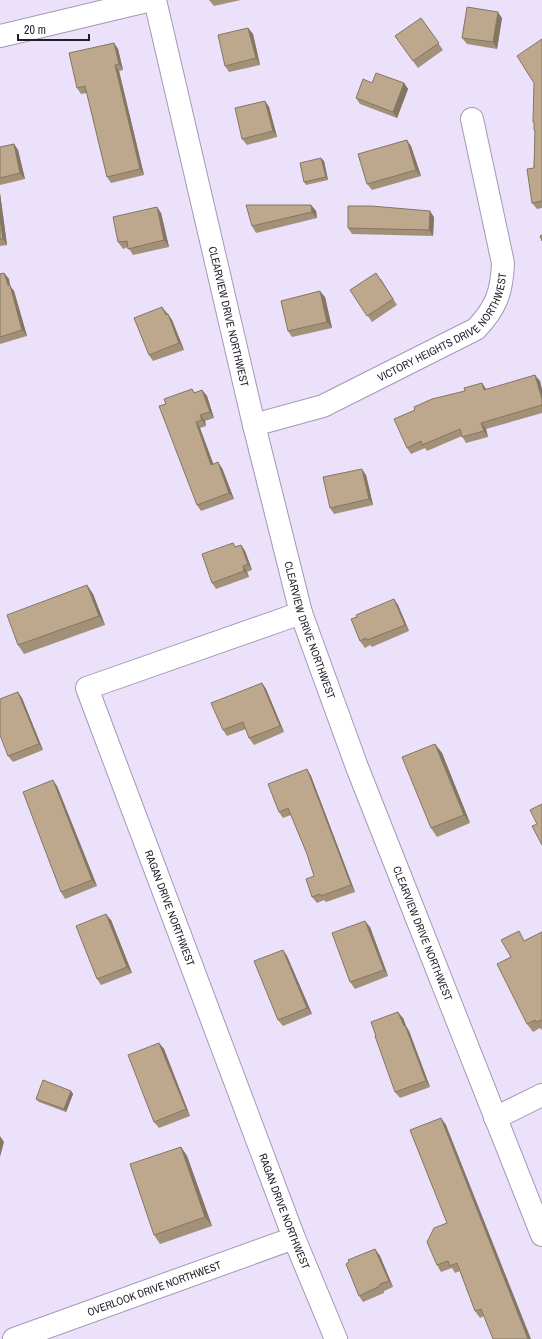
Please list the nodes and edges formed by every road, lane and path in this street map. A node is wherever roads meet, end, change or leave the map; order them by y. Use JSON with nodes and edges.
{"nodes":[{"id":1,"x":150,"y":0,"type":"edge"},
{"id":2,"x":155,"y":0,"type":"edge"},
{"id":3,"x":0,"y":36,"type":"edge"},
{"id":4,"x":472,"y":119,"type":"dead end"},
{"id":5,"x":254,"y":425,"type":"junction"},
{"id":6,"x":301,"y":613,"type":"junction"},
{"id":7,"x":542,"y":1095,"type":"edge"},
{"id":8,"x":495,"y":1118,"type":"junction"},
{"id":9,"x":542,"y":1235,"type":"edge"},
{"id":10,"x":294,"y":1238,"type":"junction"},
{"id":11,"x":14,"y":1339,"type":"edge"},
{"id":12,"x":336,"y":1339,"type":"edge"}],
"edges":[{"from":1,"to":3,"type":"street"},
{"from":2,"to":5,"type":"street","name":"CLEARVIEW DRIVE NORTHWEST"},
{"from":4,"to":5,"type":"street","name":"VICTORY HEIGHTS DRIVE NORTHWEST"},
{"from":5,"to":6,"type":"street","name":"CLEARVIEW DRIVE NORTHWEST"},
{"from":6,"to":8,"type":"street","name":"CLEARVIEW DRIVE NORTHWEST"},
{"from":6,"to":10,"type":"street","name":"RAGAN DRIVE NORTHWEST"},
{"from":7,"to":8,"type":"street"},
{"from":8,"to":9,"type":"street","name":"CLEARVIEW DRIVE NORTHWEST"},
{"from":10,"to":11,"type":"street","name":"OVERLOOK DRIVE NORTHWEST"},
{"from":10,"to":12,"type":"street","name":"RAGAN DRIVE NORTHWEST"}]}
